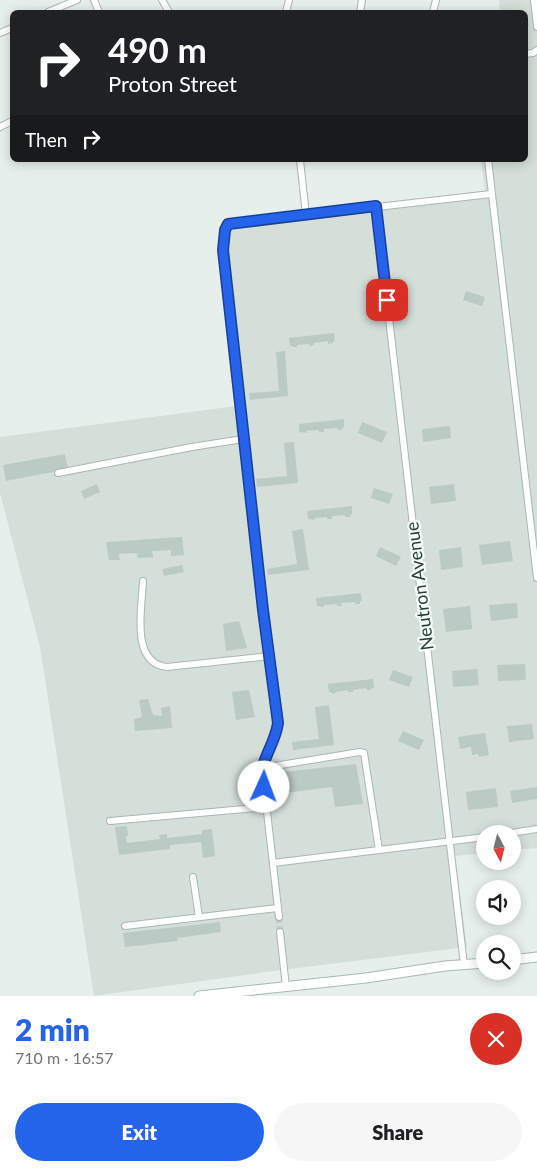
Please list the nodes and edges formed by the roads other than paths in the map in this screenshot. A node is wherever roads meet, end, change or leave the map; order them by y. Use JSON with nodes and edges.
{"nodes":[{"id":1,"x":77,"y":0,"type":"edge"},
{"id":2,"x":534,"y":0,"type":"edge"},
{"id":3,"x":53,"y":10,"type":"edge"},
{"id":4,"x":537,"y":27,"type":"edge"},
{"id":5,"x":300,"y":162,"type":"edge"},
{"id":6,"x":488,"y":162,"type":"edge"},
{"id":7,"x":491,"y":194,"type":"junction"},
{"id":8,"x":376,"y":206,"type":"junction"},
{"id":9,"x":306,"y":215,"type":"junction"},
{"id":10,"x":243,"y":439,"type":"junction"},
{"id":11,"x":58,"y":473,"type":"dead end"},
{"id":12,"x":537,"y":578,"type":"edge"},
{"id":13,"x":143,"y":581,"type":"dead end"},
{"id":14,"x":270,"y":656,"type":"junction"},
{"id":15,"x":262,"y":768,"type":"junction"},
{"id":16,"x":266,"y":807,"type":"junction"},
{"id":17,"x":110,"y":821,"type":"dead end"},
{"id":18,"x":537,"y":829,"type":"edge"},
{"id":19,"x":521,"y":832,"type":"edge"},
{"id":20,"x":476,"y":838,"type":"edge"},
{"id":21,"x":451,"y":841,"type":"junction"},
{"id":22,"x":379,"y":850,"type":"junction"},
{"id":23,"x":273,"y":863,"type":"junction"},
{"id":24,"x":193,"y":877,"type":"dead end"},
{"id":25,"x":278,"y":908,"type":"junction"},
{"id":26,"x":199,"y":917,"type":"junction"},
{"id":27,"x":279,"y":917,"type":"tunnel mouth"},
{"id":28,"x":125,"y":926,"type":"dead end"},
{"id":29,"x":280,"y":932,"type":"tunnel mouth"},
{"id":30,"x":537,"y":957,"type":"edge"},
{"id":31,"x":521,"y":959,"type":"edge"},
{"id":32,"x":476,"y":964,"type":"edge"},
{"id":33,"x":464,"y":965,"type":"junction"},
{"id":34,"x":286,"y":987,"type":"junction"},
{"id":35,"x":199,"y":996,"type":"edge"}],
"edges":[{"from":1,"to":3,"type":"street"},
{"from":2,"to":4,"type":"street"},
{"from":5,"to":9,"type":"street"},
{"from":6,"to":7,"type":"street"},
{"from":7,"to":8,"type":"street"},
{"from":7,"to":12,"type":"street"},
{"from":8,"to":9,"type":"street"},
{"from":8,"to":21,"type":"street","name":"Neutron Avenue"},
{"from":9,"to":10,"type":"street"},
{"from":10,"to":11,"type":"street"},
{"from":10,"to":14,"type":"street"},
{"from":13,"to":14,"type":"street"},
{"from":14,"to":15,"type":"street"},
{"from":15,"to":16,"type":"street"},
{"from":15,"to":22,"type":"street"},
{"from":16,"to":17,"type":"street"},
{"from":16,"to":23,"type":"street"},
{"from":18,"to":19,"type":"street"},
{"from":20,"to":21,"type":"street"},
{"from":21,"to":22,"type":"street"},
{"from":21,"to":33,"type":"street","name":"Neutron Avenue"},
{"from":22,"to":23,"type":"street"},
{"from":23,"to":25,"type":"street"},
{"from":24,"to":26,"type":"street"},
{"from":25,"to":26,"type":"street"},
{"from":25,"to":27,"type":"street"},
{"from":26,"to":28,"type":"street"},
{"from":29,"to":34,"type":"street"},
{"from":30,"to":31,"type":"main road"},
{"from":32,"to":33,"type":"main road"},
{"from":33,"to":34,"type":"main road"},
{"from":34,"to":35,"type":"main road"}]}
